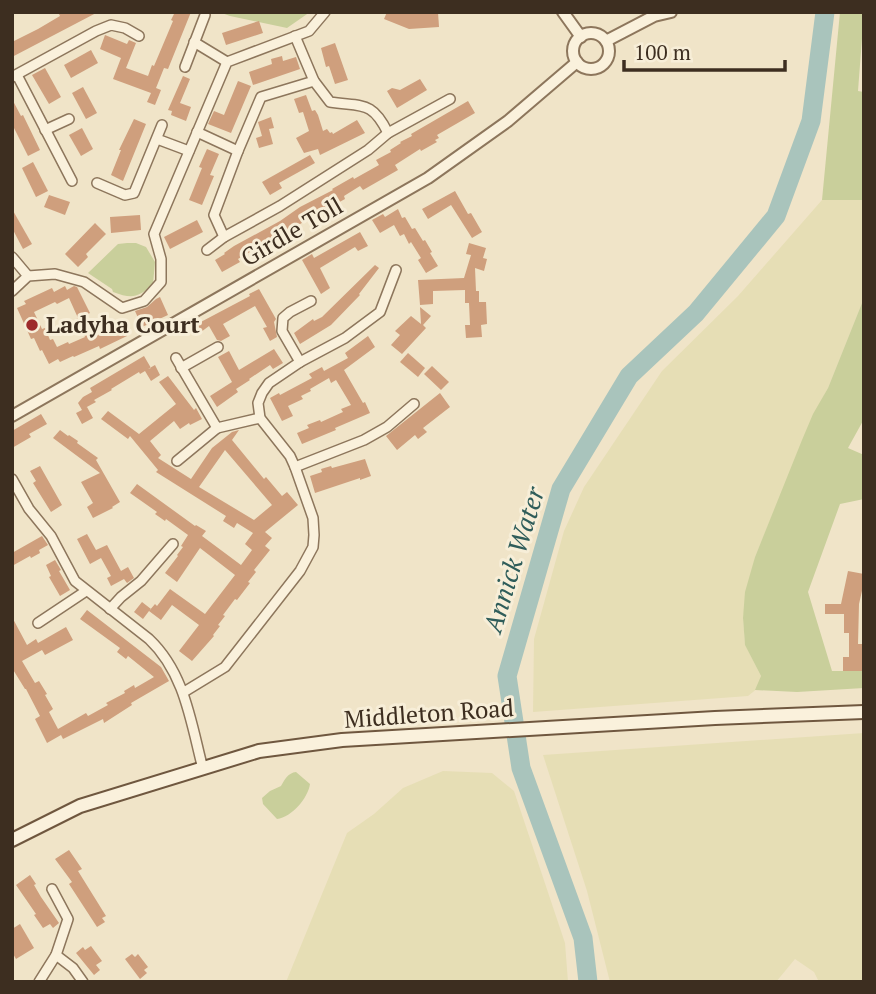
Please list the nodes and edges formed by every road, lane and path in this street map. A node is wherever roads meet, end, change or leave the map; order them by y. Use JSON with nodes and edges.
{"nodes":[{"id":1,"x":325,"y":12,"type":"edge"},
{"id":2,"x":563,"y":12,"type":"edge"},
{"id":3,"x":671,"y":12,"type":"edge"},
{"id":4,"x":205,"y":15,"type":"dead end"},
{"id":5,"x":139,"y":36,"type":"dead end"},
{"id":6,"x":295,"y":36,"type":"junction"},
{"id":7,"x":581,"y":37,"type":"junction"},
{"id":8,"x":606,"y":41,"type":"junction"},
{"id":9,"x":194,"y":42,"type":"junction"},
{"id":10,"x":227,"y":62,"type":"junction"},
{"id":11,"x":577,"y":62,"type":"junction"},
{"id":12,"x":185,"y":67,"type":"dead end"},
{"id":13,"x":15,"y":76,"type":"edge"},
{"id":14,"x":314,"y":81,"type":"junction"},
{"id":15,"x":450,"y":99,"type":"dead end"},
{"id":16,"x":69,"y":119,"type":"dead end"},
{"id":17,"x":162,"y":125,"type":"dead end"},
{"id":18,"x":46,"y":130,"type":"junction"},
{"id":19,"x":197,"y":132,"type":"junction"},
{"id":20,"x":388,"y":133,"type":"junction"},
{"id":21,"x":157,"y":139,"type":"junction"},
{"id":22,"x":189,"y":151,"type":"junction"},
{"id":23,"x":238,"y":151,"type":"junction"},
{"id":24,"x":72,"y":181,"type":"dead end"},
{"id":25,"x":97,"y":183,"type":"dead end"},
{"id":26,"x":224,"y":237,"type":"junction"},
{"id":27,"x":207,"y":250,"type":"dead end"},
{"id":28,"x":12,"y":257,"type":"edge"},
{"id":29,"x":396,"y":270,"type":"dead end"},
{"id":30,"x":29,"y":276,"type":"junction"},
{"id":31,"x":12,"y":291,"type":"edge"},
{"id":32,"x":311,"y":301,"type":"dead end"},
{"id":33,"x":218,"y":347,"type":"dead end"},
{"id":34,"x":176,"y":358,"type":"dead end"},
{"id":35,"x":300,"y":362,"type":"junction"},
{"id":36,"x":181,"y":368,"type":"junction"},
{"id":37,"x":414,"y":404,"type":"dead end"},
{"id":38,"x":12,"y":416,"type":"edge"},
{"id":39,"x":260,"y":418,"type":"junction"},
{"id":40,"x":218,"y":428,"type":"junction"},
{"id":41,"x":177,"y":461,"type":"dead end"},
{"id":42,"x":295,"y":467,"type":"junction"},
{"id":43,"x":12,"y":479,"type":"edge"},
{"id":44,"x":173,"y":544,"type":"dead end"},
{"id":45,"x":86,"y":591,"type":"junction"},
{"id":46,"x":110,"y":609,"type":"junction"},
{"id":47,"x":38,"y":623,"type":"dead end"},
{"id":48,"x":184,"y":692,"type":"junction"},
{"id":49,"x":864,"y":712,"type":"edge"},
{"id":50,"x":203,"y":769,"type":"junction"},
{"id":51,"x":12,"y":840,"type":"edge"},
{"id":52,"x":52,"y":889,"type":"dead end"},
{"id":53,"x":56,"y":955,"type":"junction"},
{"id":54,"x":39,"y":982,"type":"edge"},
{"id":55,"x":83,"y":982,"type":"edge"}],
"edges":[{"from":1,"to":6,"type":"street"},
{"from":2,"to":7,"type":"street"},
{"from":3,"to":8,"type":"street"},
{"from":4,"to":9,"type":"street"},
{"from":5,"to":13,"type":"street"},
{"from":6,"to":10,"type":"street"},
{"from":6,"to":14,"type":"street"},
{"from":7,"to":8,"type":"street"},
{"from":7,"to":11,"type":"street"},
{"from":8,"to":11,"type":"street"},
{"from":9,"to":10,"type":"street"},
{"from":9,"to":12,"type":"street"},
{"from":10,"to":19,"type":"street"},
{"from":11,"to":38,"type":"street","name":"Girdle Toll"},
{"from":13,"to":18,"type":"street"},
{"from":14,"to":20,"type":"street"},
{"from":14,"to":23,"type":"street"},
{"from":15,"to":20,"type":"street"},
{"from":16,"to":18,"type":"street"},
{"from":17,"to":21,"type":"street"},
{"from":18,"to":24,"type":"street"},
{"from":19,"to":22,"type":"street"},
{"from":19,"to":23,"type":"street"},
{"from":20,"to":26,"type":"street"},
{"from":21,"to":22,"type":"street"},
{"from":21,"to":25,"type":"street"},
{"from":22,"to":30,"type":"street"},
{"from":23,"to":26,"type":"street"},
{"from":26,"to":27,"type":"street"},
{"from":28,"to":30,"type":"street"},
{"from":29,"to":35,"type":"street"},
{"from":30,"to":31,"type":"street"},
{"from":32,"to":35,"type":"street"},
{"from":33,"to":36,"type":"street"},
{"from":34,"to":36,"type":"street"},
{"from":35,"to":39,"type":"street"},
{"from":36,"to":40,"type":"street"},
{"from":37,"to":42,"type":"street"},
{"from":39,"to":40,"type":"street"},
{"from":39,"to":42,"type":"street"},
{"from":40,"to":41,"type":"street"},
{"from":42,"to":48,"type":"street"},
{"from":43,"to":45,"type":"street"},
{"from":44,"to":46,"type":"street"},
{"from":45,"to":46,"type":"street"},
{"from":45,"to":47,"type":"street"},
{"from":46,"to":48,"type":"street"},
{"from":48,"to":50,"type":"street"},
{"from":49,"to":50,"type":"main road","name":"Middleton Road"},
{"from":50,"to":51,"type":"main road","name":"Middleton Road"},
{"from":52,"to":53,"type":"street"},
{"from":53,"to":54,"type":"street"},
{"from":53,"to":55,"type":"street"}]}
